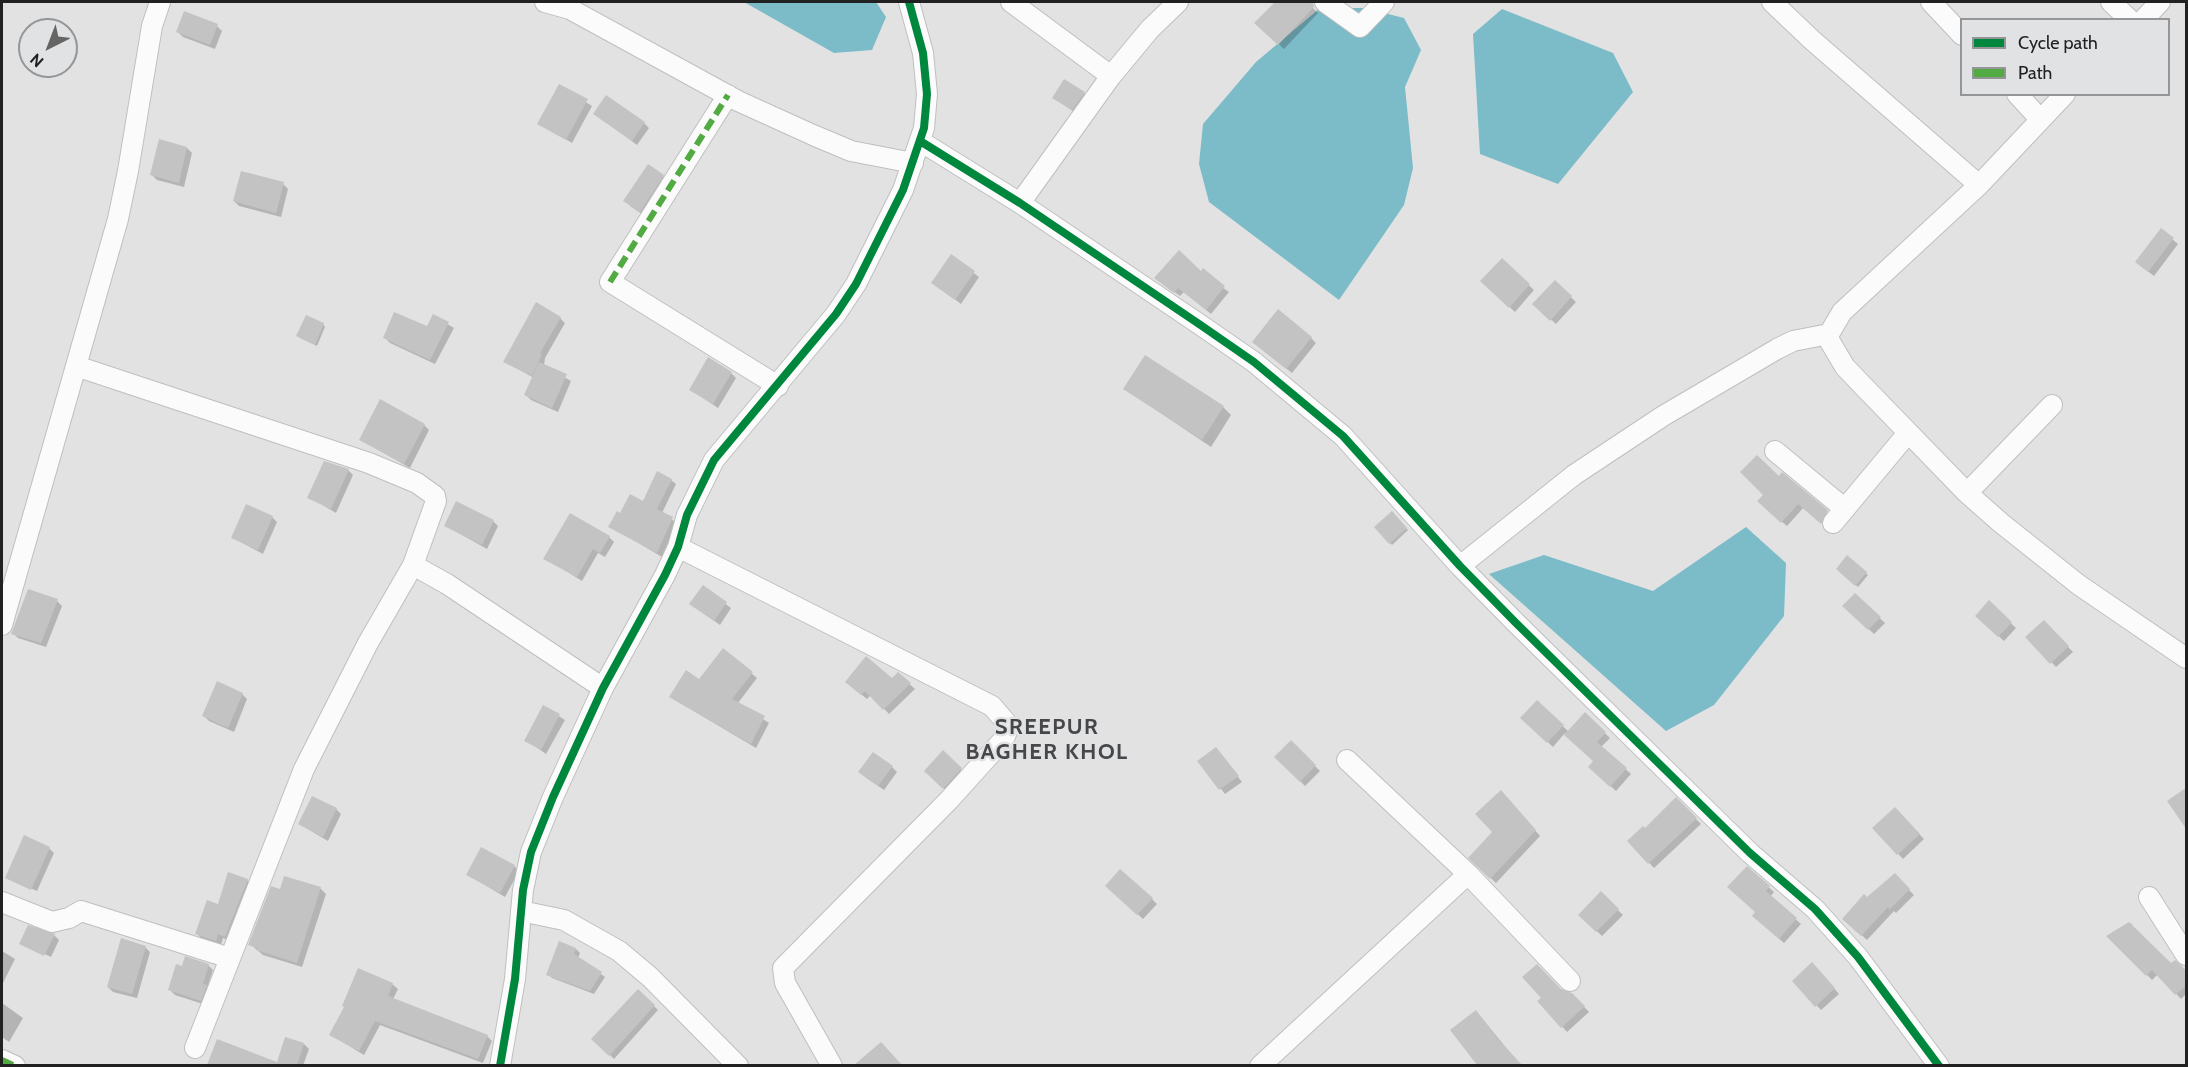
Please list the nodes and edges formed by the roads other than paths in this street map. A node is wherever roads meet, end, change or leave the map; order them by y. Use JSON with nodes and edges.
{"nodes":[{"id":1,"x":160,"y":2,"type":"edge"},
{"id":2,"x":546,"y":2,"type":"edge"},
{"id":3,"x":909,"y":2,"type":"edge"},
{"id":4,"x":1011,"y":2,"type":"edge"},
{"id":5,"x":1178,"y":2,"type":"edge"},
{"id":6,"x":1325,"y":2,"type":"edge"},
{"id":7,"x":1384,"y":2,"type":"edge"},
{"id":8,"x":1772,"y":2,"type":"edge"},
{"id":9,"x":1931,"y":2,"type":"edge"},
{"id":10,"x":2111,"y":2,"type":"edge"},
{"id":11,"x":2160,"y":2,"type":"edge"},
{"id":12,"x":2128,"y":18,"type":"edge"},
{"id":13,"x":2145,"y":18,"type":"edge"},
{"id":14,"x":1960,"y":33,"type":"edge"},
{"id":15,"x":1111,"y":76,"type":"junction"},
{"id":16,"x":728,"y":96,"type":"junction"},
{"id":17,"x":2019,"y":96,"type":"edge"},
{"id":18,"x":2063,"y":96,"type":"edge"},
{"id":19,"x":2040,"y":119,"type":"junction"},
{"id":20,"x":920,"y":141,"type":"junction"},
{"id":21,"x":913,"y":163,"type":"junction"},
{"id":22,"x":1978,"y":185,"type":"junction"},
{"id":23,"x":1020,"y":203,"type":"junction"},
{"id":24,"x":1829,"y":334,"type":"junction"},
{"id":25,"x":76,"y":366,"type":"junction"},
{"id":26,"x":778,"y":386,"type":"junction"},
{"id":27,"x":2052,"y":405,"type":"dead end"},
{"id":28,"x":1908,"y":433,"type":"junction"},
{"id":29,"x":1774,"y":451,"type":"dead end"},
{"id":30,"x":1967,"y":493,"type":"junction"},
{"id":31,"x":678,"y":547,"type":"junction"},
{"id":32,"x":413,"y":565,"type":"junction"},
{"id":33,"x":1460,"y":566,"type":"junction"},
{"id":34,"x":2,"y":625,"type":"edge"},
{"id":35,"x":2187,"y":658,"type":"edge"},
{"id":36,"x":603,"y":688,"type":"junction"},
{"id":37,"x":1347,"y":760,"type":"dead end"},
{"id":38,"x":1468,"y":874,"type":"junction"},
{"id":39,"x":2149,"y":897,"type":"dead end"},
{"id":40,"x":2,"y":902,"type":"edge"},
{"id":41,"x":521,"y":911,"type":"junction"},
{"id":42,"x":2187,"y":955,"type":"edge"},
{"id":43,"x":230,"y":958,"type":"junction"},
{"id":44,"x":1570,"y":981,"type":"dead end"},
{"id":45,"x":195,"y":1048,"type":"dead end"},
{"id":46,"x":2,"y":1060,"type":"edge"},
{"id":47,"x":15,"y":1065,"type":"edge"},
{"id":48,"x":500,"y":1065,"type":"edge"},
{"id":49,"x":738,"y":1065,"type":"edge"},
{"id":50,"x":832,"y":1065,"type":"edge"},
{"id":51,"x":1260,"y":1065,"type":"edge"},
{"id":52,"x":1939,"y":1065,"type":"edge"}],
"edges":[{"from":1,"to":25,"type":"street"},
{"from":2,"to":16,"type":"street"},
{"from":3,"to":20,"type":"street"},
{"from":4,"to":15,"type":"street"},
{"from":5,"to":15,"type":"street"},
{"from":6,"to":7,"type":"street"},
{"from":8,"to":22,"type":"street"},
{"from":9,"to":14,"type":"street"},
{"from":10,"to":12,"type":"street"},
{"from":11,"to":13,"type":"street"},
{"from":15,"to":23,"type":"street"},
{"from":16,"to":21,"type":"street"},
{"from":16,"to":26,"type":"street"},
{"from":17,"to":19,"type":"street"},
{"from":18,"to":19,"type":"street"},
{"from":19,"to":22,"type":"street"},
{"from":20,"to":21,"type":"street"},
{"from":20,"to":23,"type":"street"},
{"from":21,"to":26,"type":"street"},
{"from":22,"to":24,"type":"street"},
{"from":23,"to":33,"type":"street"},
{"from":24,"to":28,"type":"street"},
{"from":24,"to":33,"type":"street"},
{"from":25,"to":32,"type":"street"},
{"from":25,"to":34,"type":"street"},
{"from":26,"to":31,"type":"street"},
{"from":27,"to":30,"type":"street"},
{"from":28,"to":29,"type":"street"},
{"from":28,"to":30,"type":"street"},
{"from":30,"to":35,"type":"street"},
{"from":31,"to":36,"type":"street"},
{"from":31,"to":50,"type":"street"},
{"from":32,"to":36,"type":"street"},
{"from":32,"to":43,"type":"street"},
{"from":33,"to":52,"type":"street"},
{"from":36,"to":41,"type":"street"},
{"from":37,"to":38,"type":"street"},
{"from":38,"to":44,"type":"street"},
{"from":38,"to":51,"type":"street"},
{"from":39,"to":42,"type":"street"},
{"from":40,"to":43,"type":"street"},
{"from":41,"to":48,"type":"street"},
{"from":41,"to":49,"type":"street"},
{"from":43,"to":45,"type":"street"},
{"from":46,"to":47,"type":"street"}]}
